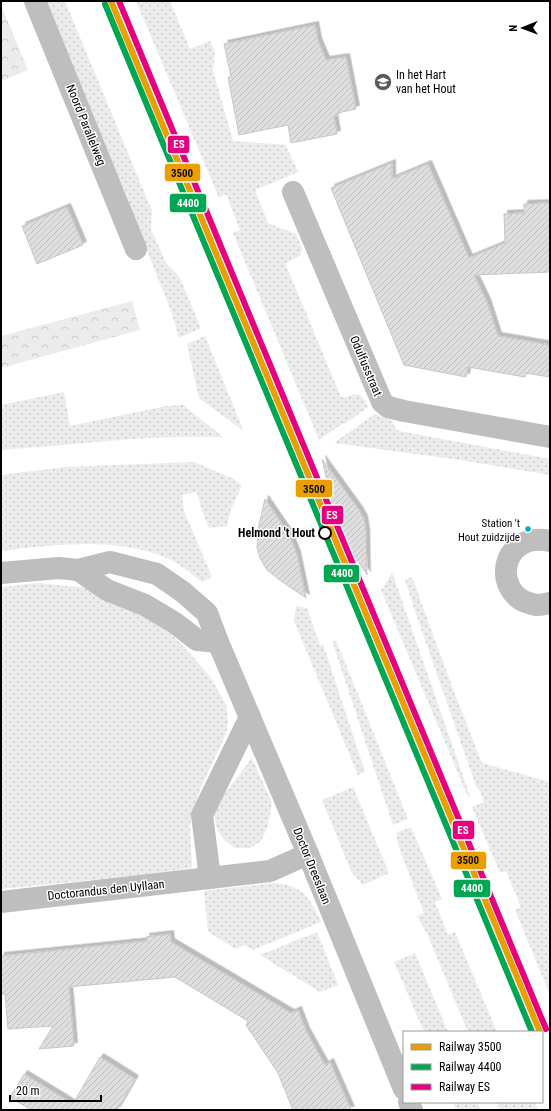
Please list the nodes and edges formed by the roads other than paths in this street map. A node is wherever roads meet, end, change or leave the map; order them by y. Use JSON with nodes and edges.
{"nodes":[{"id":1,"x":35,"y":1,"type":"edge"},
{"id":2,"x":293,"y":192,"type":"dead end"},
{"id":3,"x":136,"y":249,"type":"dead end"},
{"id":4,"x":550,"y":437,"type":"edge"},
{"id":5,"x":550,"y":541,"type":"edge"},
{"id":6,"x":78,"y":570,"type":"junction"},
{"id":7,"x":1,"y":573,"type":"edge"},
{"id":8,"x":550,"y":603,"type":"edge"},
{"id":9,"x":218,"y":642,"type":"junction"},
{"id":10,"x":250,"y":717,"type":"junction"},
{"id":11,"x":308,"y":854,"type":"junction"},
{"id":12,"x":210,"y":878,"type":"junction"},
{"id":13,"x":1,"y":902,"type":"edge"},
{"id":14,"x":403,"y":1088,"type":"edge"}],
"edges":[{"from":1,"to":3,"type":"street","name":"Noord Parallelweg"},
{"from":2,"to":4,"type":"street","name":"Odulfusstraat"},
{"from":5,"to":8,"type":"street"},
{"from":6,"to":7,"type":"street","name":"Doctor Dreeslaan"},
{"from":6,"to":9,"type":"street","name":"Doctor Dreeslaan"},
{"from":6,"to":9,"type":"street","name":"Doctor Dreeslaan"},
{"from":9,"to":10,"type":"street","name":"Doctor Dreeslaan"},
{"from":10,"to":11,"type":"street","name":"Doctor Dreeslaan"},
{"from":10,"to":12,"type":"street"},
{"from":11,"to":12,"type":"street","name":"Doctorandus den Uyllaan"},
{"from":11,"to":14,"type":"street","name":"Doctor Dreeslaan"},
{"from":12,"to":13,"type":"street","name":"Doctorandus den Uyllaan"}]}
